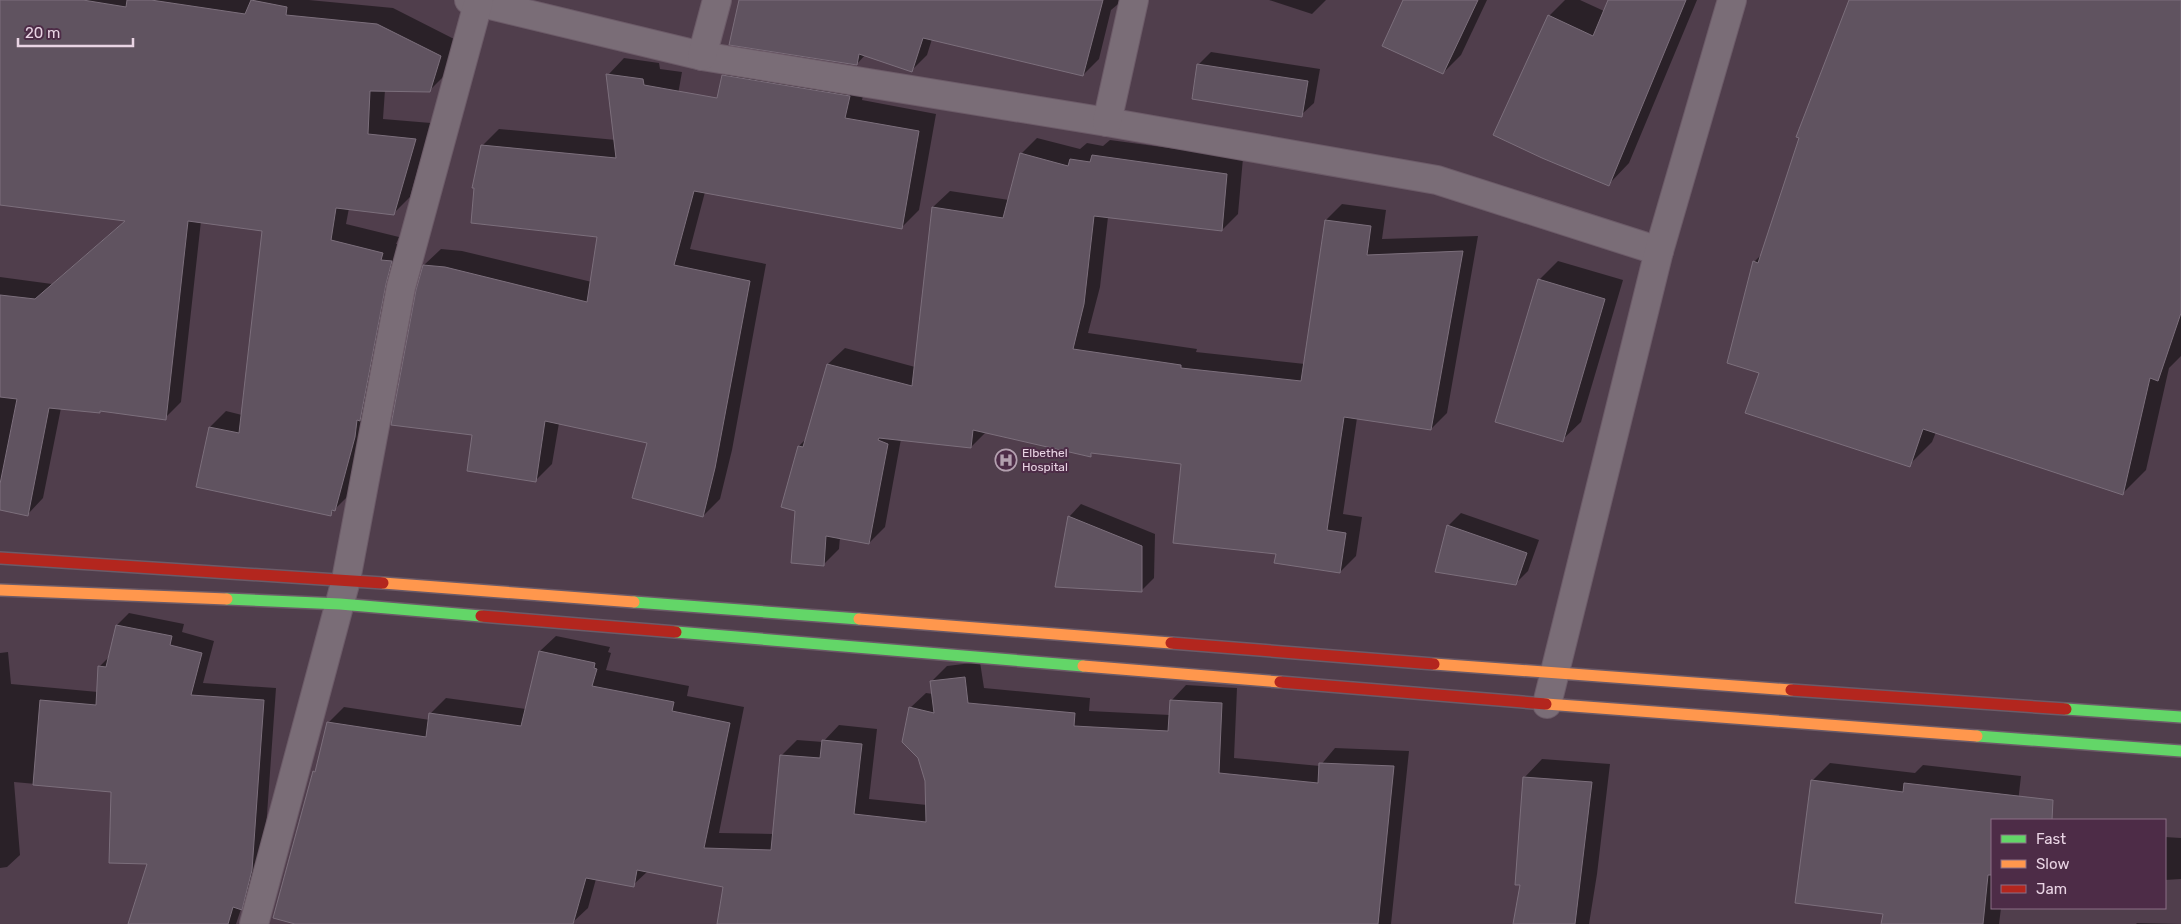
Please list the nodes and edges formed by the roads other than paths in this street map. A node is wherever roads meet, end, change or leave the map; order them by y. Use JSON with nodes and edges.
{"nodes":[{"id":1,"x":476,"y":0,"type":"edge"},
{"id":2,"x":717,"y":0,"type":"edge"},
{"id":3,"x":1134,"y":0,"type":"edge"},
{"id":4,"x":1732,"y":0,"type":"edge"},
{"id":5,"x":702,"y":56,"type":"junction"},
{"id":6,"x":1107,"y":122,"type":"junction"},
{"id":7,"x":1659,"y":251,"type":"junction"},
{"id":8,"x":0,"y":558,"type":"edge"},
{"id":9,"x":0,"y":590,"type":"edge"},
{"id":10,"x":343,"y":592,"type":"junction"},
{"id":11,"x":1555,"y":673,"type":"junction"},
{"id":12,"x":1547,"y":704,"type":"junction"},
{"id":13,"x":2181,"y":717,"type":"edge"},
{"id":14,"x":2181,"y":751,"type":"edge"},
{"id":15,"x":254,"y":924,"type":"edge"}],
"edges":[{"from":1,"to":5,"type":"street"},
{"from":1,"to":10,"type":"street"},
{"from":2,"to":5,"type":"street"},
{"from":3,"to":6,"type":"street"},
{"from":4,"to":7,"type":"street"},
{"from":5,"to":6,"type":"street"},
{"from":6,"to":7,"type":"street"},
{"from":7,"to":11,"type":"street"},
{"from":8,"to":10,"type":"main road"},
{"from":9,"to":10,"type":"main road"},
{"from":10,"to":11,"type":"main road"},
{"from":10,"to":12,"type":"main road"},
{"from":10,"to":15,"type":"street"},
{"from":11,"to":12,"type":"street"},
{"from":11,"to":13,"type":"main road"},
{"from":12,"to":14,"type":"main road"}]}
